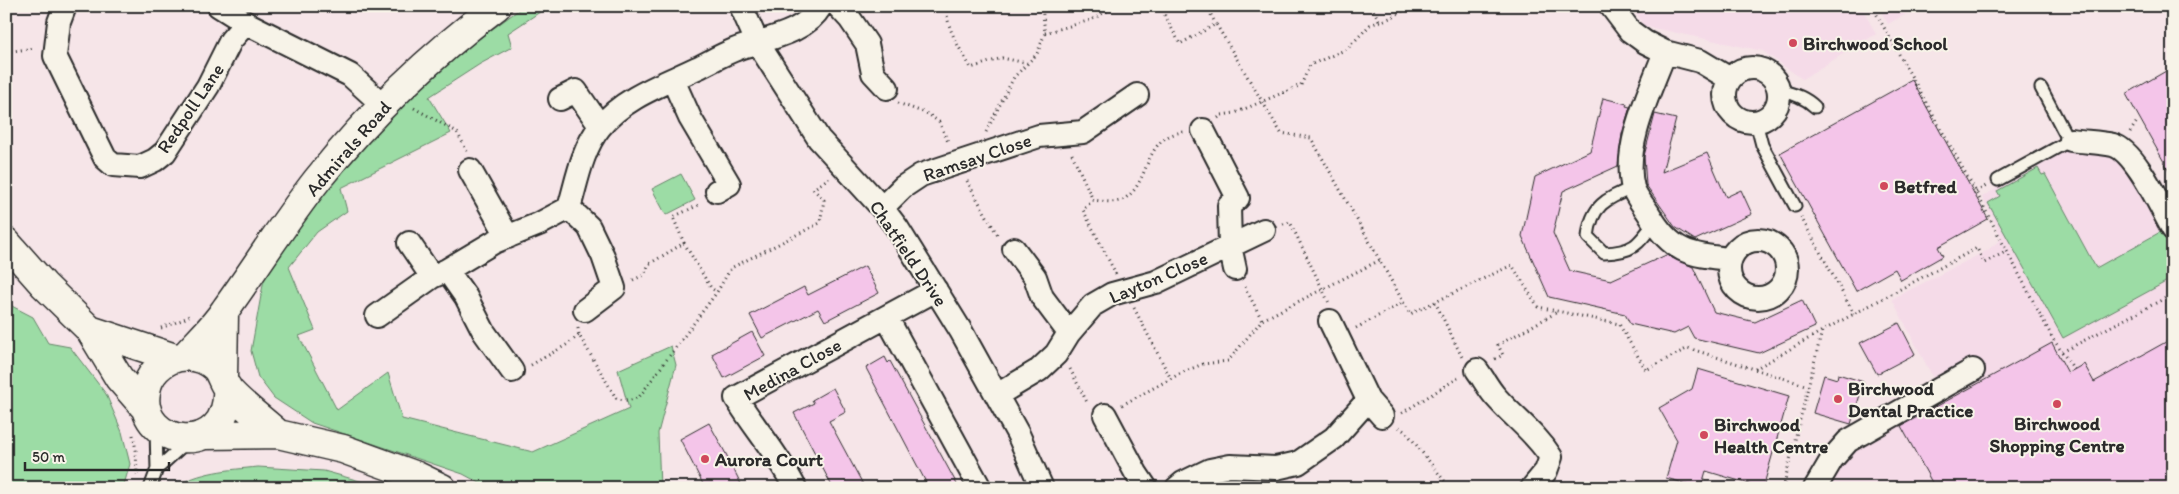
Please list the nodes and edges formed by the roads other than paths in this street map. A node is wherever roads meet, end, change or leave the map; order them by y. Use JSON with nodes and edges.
{"nodes":[{"id":1,"x":66,"y":6,"type":"edge"},
{"id":2,"x":219,"y":6,"type":"edge"},
{"id":3,"x":497,"y":6,"type":"edge"},
{"id":4,"x":741,"y":6,"type":"edge"},
{"id":5,"x":821,"y":6,"type":"edge"},
{"id":6,"x":838,"y":6,"type":"edge"},
{"id":7,"x":1611,"y":6,"type":"edge"},
{"id":8,"x":246,"y":23,"type":"junction"},
{"id":9,"x":757,"y":42,"type":"junction"},
{"id":10,"x":1665,"y":52,"type":"junction"},
{"id":11,"x":1730,"y":79,"type":"junction"},
{"id":12,"x":673,"y":80,"type":"junction"},
{"id":13,"x":887,"y":88,"type":"dead end"},
{"id":14,"x":2041,"y":88,"type":"dead end"},
{"id":15,"x":1779,"y":91,"type":"junction"},
{"id":16,"x":1137,"y":95,"type":"dead end"},
{"id":17,"x":560,"y":99,"type":"dead end"},
{"id":18,"x":383,"y":105,"type":"junction"},
{"id":19,"x":1815,"y":107,"type":"dead end"},
{"id":20,"x":1756,"y":122,"type":"junction"},
{"id":21,"x":600,"y":126,"type":"junction"},
{"id":22,"x":1203,"y":130,"type":"road end"},
{"id":23,"x":2071,"y":140,"type":"junction"},
{"id":24,"x":470,"y":170,"type":"road end"},
{"id":25,"x":1998,"y":180,"type":"dead end"},
{"id":26,"x":1633,"y":188,"type":"junction"},
{"id":27,"x":717,"y":191,"type":"road end"},
{"id":28,"x":1795,"y":206,"type":"road end"},
{"id":29,"x":569,"y":208,"type":"junction"},
{"id":30,"x":882,"y":208,"type":"junction"},
{"id":31,"x":1654,"y":223,"type":"junction"},
{"id":32,"x":2173,"y":229,"type":"edge"},
{"id":33,"x":1264,"y":230,"type":"road end"},
{"id":34,"x":508,"y":237,"type":"junction"},
{"id":35,"x":6,"y":242,"type":"edge"},
{"id":36,"x":409,"y":243,"type":"dead end"},
{"id":37,"x":1230,"y":246,"type":"junction"},
{"id":38,"x":1014,"y":249,"type":"dead end"},
{"id":39,"x":1730,"y":259,"type":"dead end"},
{"id":40,"x":1235,"y":269,"type":"road end"},
{"id":41,"x":440,"y":273,"type":"junction"},
{"id":42,"x":936,"y":290,"type":"junction"},
{"id":43,"x":586,"y":310,"type":"road end"},
{"id":44,"x":224,"y":312,"type":"junction"},
{"id":45,"x":377,"y":316,"type":"dead end"},
{"id":46,"x":887,"y":318,"type":"junction"},
{"id":47,"x":90,"y":330,"type":"junction"},
{"id":48,"x":1334,"y":330,"type":"road end"},
{"id":49,"x":1064,"y":341,"type":"junction"},
{"id":50,"x":180,"y":357,"type":"junction"},
{"id":51,"x":501,"y":368,"type":"road end"},
{"id":52,"x":1475,"y":370,"type":"road end"},
{"id":53,"x":1973,"y":370,"type":"dead end"},
{"id":54,"x":225,"y":383,"type":"junction"},
{"id":55,"x":997,"y":395,"type":"junction"},
{"id":56,"x":1105,"y":415,"type":"road end"},
{"id":57,"x":145,"y":422,"type":"junction"},
{"id":58,"x":278,"y":434,"type":"junction"},
{"id":59,"x":198,"y":437,"type":"junction"},
{"id":60,"x":157,"y":469,"type":"junction"},
{"id":61,"x":1038,"y":486,"type":"edge"},
{"id":62,"x":150,"y":488,"type":"edge"},
{"id":63,"x":442,"y":488,"type":"edge"},
{"id":64,"x":795,"y":488,"type":"edge"},
{"id":65,"x":980,"y":488,"type":"edge"},
{"id":66,"x":1146,"y":488,"type":"edge"},
{"id":67,"x":1177,"y":488,"type":"edge"},
{"id":68,"x":1532,"y":488,"type":"edge"},
{"id":69,"x":1815,"y":488,"type":"edge"}],
"edges":[{"from":1,"to":8,"type":"street","name":"Redpoll Lane"},
{"from":2,"to":8,"type":"street"},
{"from":3,"to":18,"type":"street","name":"Admirals Road"},
{"from":4,"to":9,"type":"street","name":"Chatfield Drive"},
{"from":5,"to":9,"type":"street"},
{"from":6,"to":13,"type":"street"},
{"from":7,"to":10,"type":"street"},
{"from":8,"to":18,"type":"street"},
{"from":9,"to":12,"type":"street"},
{"from":9,"to":30,"type":"street","name":"Chatfield Drive"},
{"from":10,"to":11,"type":"street"},
{"from":10,"to":26,"type":"street"},
{"from":11,"to":15,"type":"street"},
{"from":11,"to":20,"type":"street"},
{"from":12,"to":21,"type":"street"},
{"from":12,"to":27,"type":"street"},
{"from":14,"to":23,"type":"lane"},
{"from":15,"to":19,"type":"lane"},
{"from":15,"to":20,"type":"street"},
{"from":16,"to":30,"type":"street","name":"Ramsay Close"},
{"from":17,"to":21,"type":"street"},
{"from":18,"to":44,"type":"street","name":"Admirals Road"},
{"from":20,"to":28,"type":"lane"},
{"from":21,"to":29,"type":"street"},
{"from":22,"to":37,"type":"street","name":"Layton Close"},
{"from":23,"to":25,"type":"lane"},
{"from":23,"to":32,"type":"street"},
{"from":24,"to":34,"type":"street"},
{"from":26,"to":31,"type":"street"},
{"from":26,"to":31,"type":"lane"},
{"from":29,"to":34,"type":"street"},
{"from":29,"to":43,"type":"street"},
{"from":30,"to":42,"type":"street","name":"Chatfield Drive"},
{"from":31,"to":39,"type":"street"},
{"from":33,"to":37,"type":"street","name":"Layton Close"},
{"from":34,"to":41,"type":"street"},
{"from":35,"to":47,"type":"street"},
{"from":36,"to":41,"type":"street"},
{"from":37,"to":40,"type":"street","name":"Layton Close"},
{"from":37,"to":49,"type":"street","name":"Layton Close"},
{"from":38,"to":49,"type":"street"},
{"from":41,"to":45,"type":"street"},
{"from":41,"to":51,"type":"street"},
{"from":42,"to":46,"type":"street","name":"Medina Close"},
{"from":42,"to":55,"type":"street","name":"Chatfield Drive"},
{"from":44,"to":50,"type":"street","name":"Admirals Road"},
{"from":44,"to":54,"type":"street"},
{"from":46,"to":64,"type":"street","name":"Medina Close"},
{"from":46,"to":65,"type":"street"},
{"from":47,"to":50,"type":"street"},
{"from":47,"to":57,"type":"street"},
{"from":48,"to":67,"type":"street"},
{"from":49,"to":55,"type":"street","name":"Layton Close"},
{"from":50,"to":54,"type":"street"},
{"from":50,"to":57,"type":"street"},
{"from":52,"to":68,"type":"street"},
{"from":53,"to":69,"type":"street"},
{"from":54,"to":58,"type":"street"},
{"from":54,"to":59,"type":"street"},
{"from":55,"to":61,"type":"street","name":"Chatfield Drive"},
{"from":56,"to":66,"type":"street"},
{"from":57,"to":59,"type":"street"},
{"from":57,"to":60,"type":"lane"},
{"from":58,"to":59,"type":"street"},
{"from":58,"to":63,"type":"street"},
{"from":59,"to":60,"type":"lane"},
{"from":60,"to":62,"type":"lane"}]}
